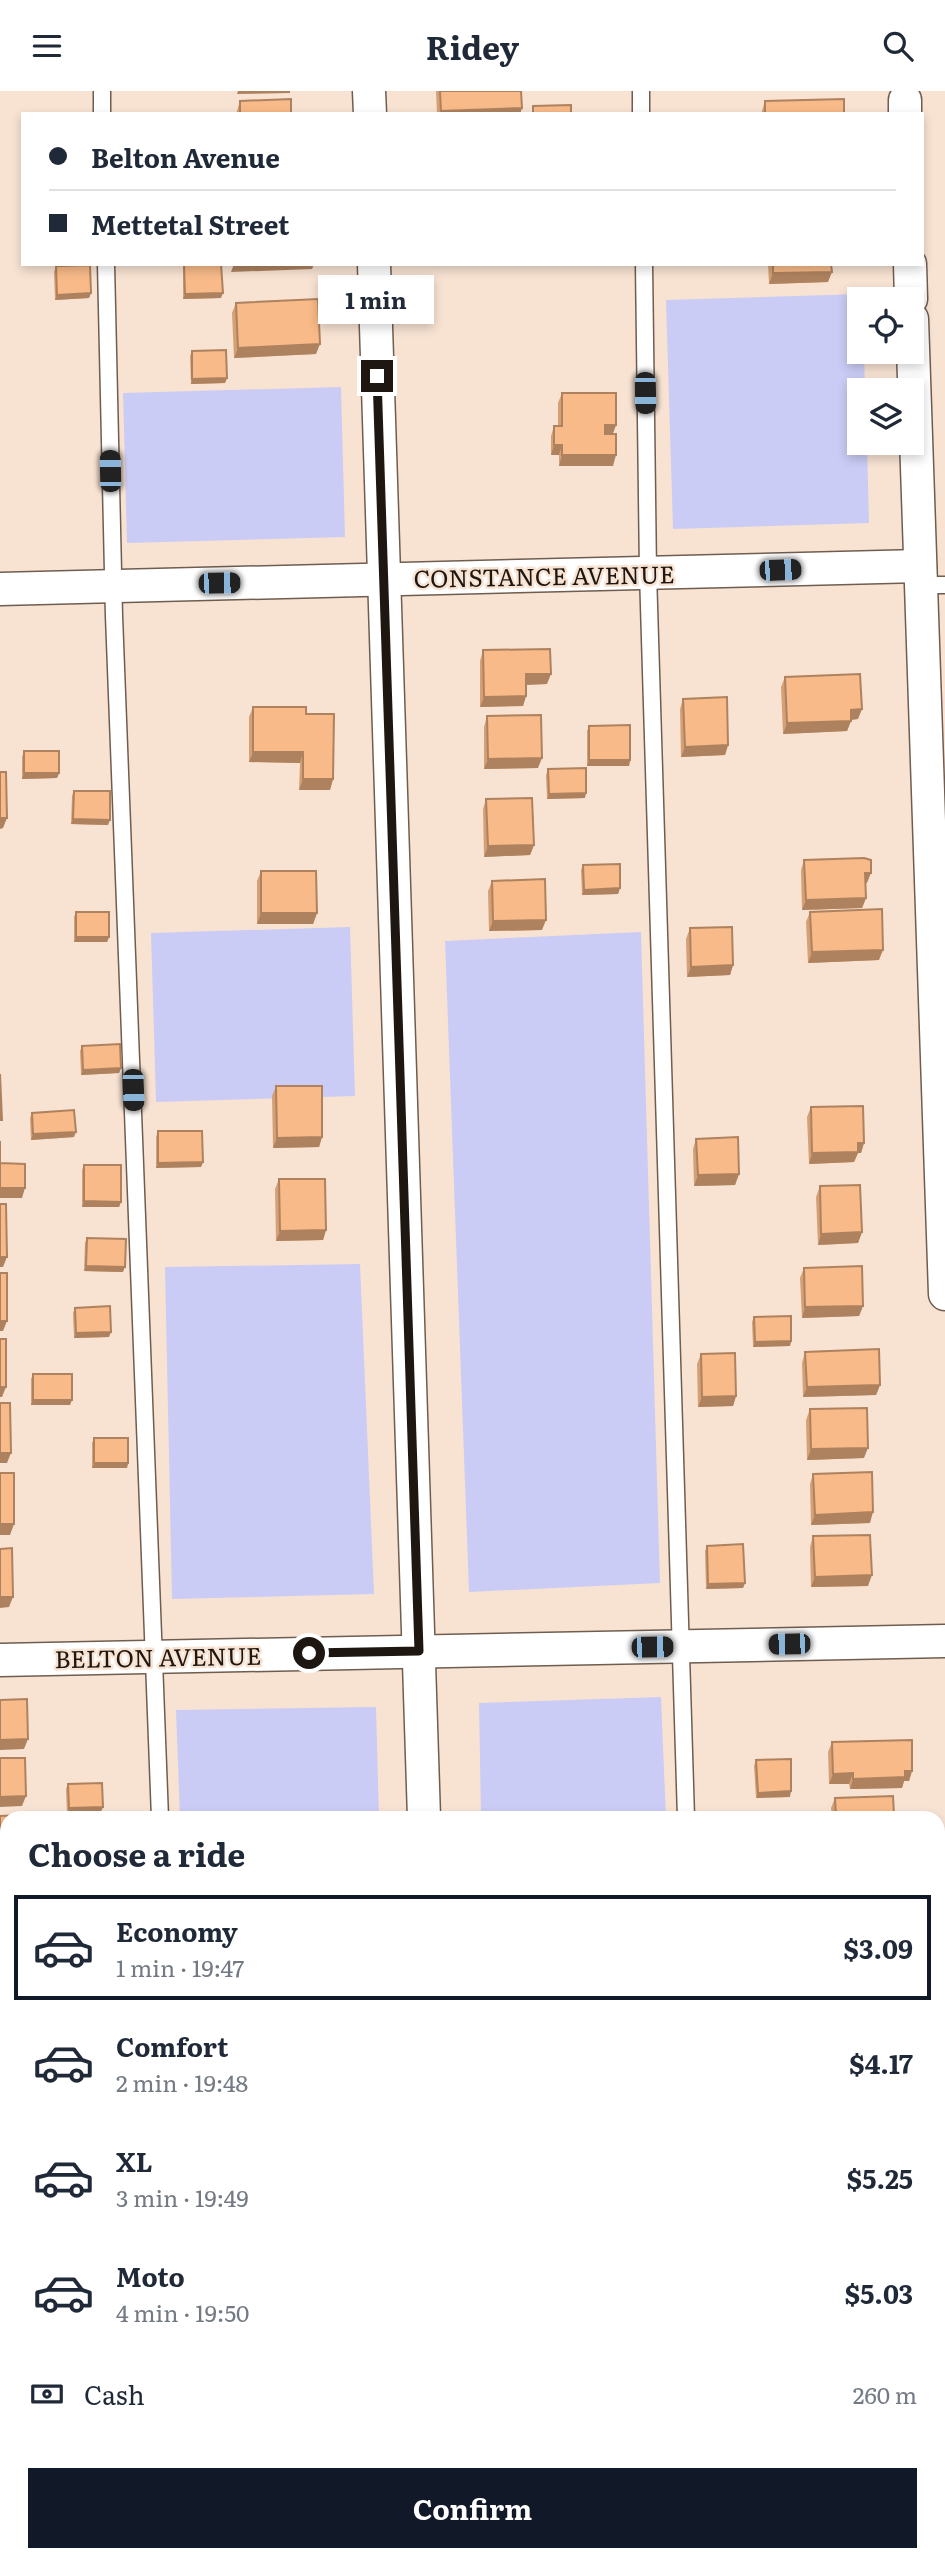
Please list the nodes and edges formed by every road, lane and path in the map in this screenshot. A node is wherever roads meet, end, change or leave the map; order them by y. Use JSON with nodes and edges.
{"nodes":[{"id":1,"x":102,"y":91,"type":"edge"},
{"id":2,"x":369,"y":91,"type":"edge"},
{"id":3,"x":641,"y":91,"type":"edge"},
{"id":4,"x":102,"y":112,"type":"edge"},
{"id":5,"x":370,"y":112,"type":"edge"},
{"id":6,"x":642,"y":112,"type":"edge"},
{"id":7,"x":106,"y":266,"type":"edge"},
{"id":8,"x":374,"y":266,"type":"edge"},
{"id":9,"x":643,"y":266,"type":"edge"},
{"id":10,"x":910,"y":266,"type":"edge"},
{"id":11,"x":911,"y":287,"type":"edge"},
{"id":12,"x":915,"y":364,"type":"edge"},
{"id":13,"x":648,"y":573,"type":"junction"},
{"id":14,"x":384,"y":579,"type":"junction"},
{"id":15,"x":928,"y":579,"type":"edge"},
{"id":16,"x":113,"y":586,"type":"junction"},
{"id":17,"x":0,"y":589,"type":"edge"},
{"id":18,"x":945,"y":1294,"type":"edge"},
{"id":19,"x":945,"y":1641,"type":"edge"},
{"id":20,"x":680,"y":1646,"type":"junction"},
{"id":21,"x":419,"y":1651,"type":"junction"},
{"id":22,"x":155,"y":1656,"type":"junction"},
{"id":23,"x":0,"y":1660,"type":"edge"},
{"id":24,"x":160,"y":1811,"type":"edge"},
{"id":25,"x":424,"y":1811,"type":"edge"},
{"id":26,"x":686,"y":1811,"type":"edge"}],
"edges":[{"from":1,"to":4,"type":"lane"},
{"from":2,"to":5,"type":"street"},
{"from":3,"to":6,"type":"lane"},
{"from":7,"to":16,"type":"lane"},
{"from":8,"to":14,"type":"street"},
{"from":9,"to":13,"type":"lane"},
{"from":10,"to":11,"type":"street"},
{"from":12,"to":15,"type":"street"},
{"from":13,"to":14,"type":"street","name":"CONSTANCE AVENUE"},
{"from":13,"to":15,"type":"street","name":"CONSTANCE AVENUE"},
{"from":13,"to":20,"type":"lane"},
{"from":14,"to":16,"type":"street","name":"CONSTANCE AVENUE"},
{"from":14,"to":21,"type":"street"},
{"from":15,"to":18,"type":"street"},
{"from":16,"to":17,"type":"street","name":"CONSTANCE AVENUE"},
{"from":16,"to":22,"type":"lane"},
{"from":19,"to":20,"type":"street","name":"BELTON AVENUE"},
{"from":20,"to":21,"type":"street","name":"BELTON AVENUE"},
{"from":20,"to":26,"type":"lane"},
{"from":21,"to":22,"type":"street","name":"BELTON AVENUE"},
{"from":21,"to":25,"type":"street"},
{"from":22,"to":23,"type":"street","name":"BELTON AVENUE"},
{"from":22,"to":24,"type":"lane"}]}
